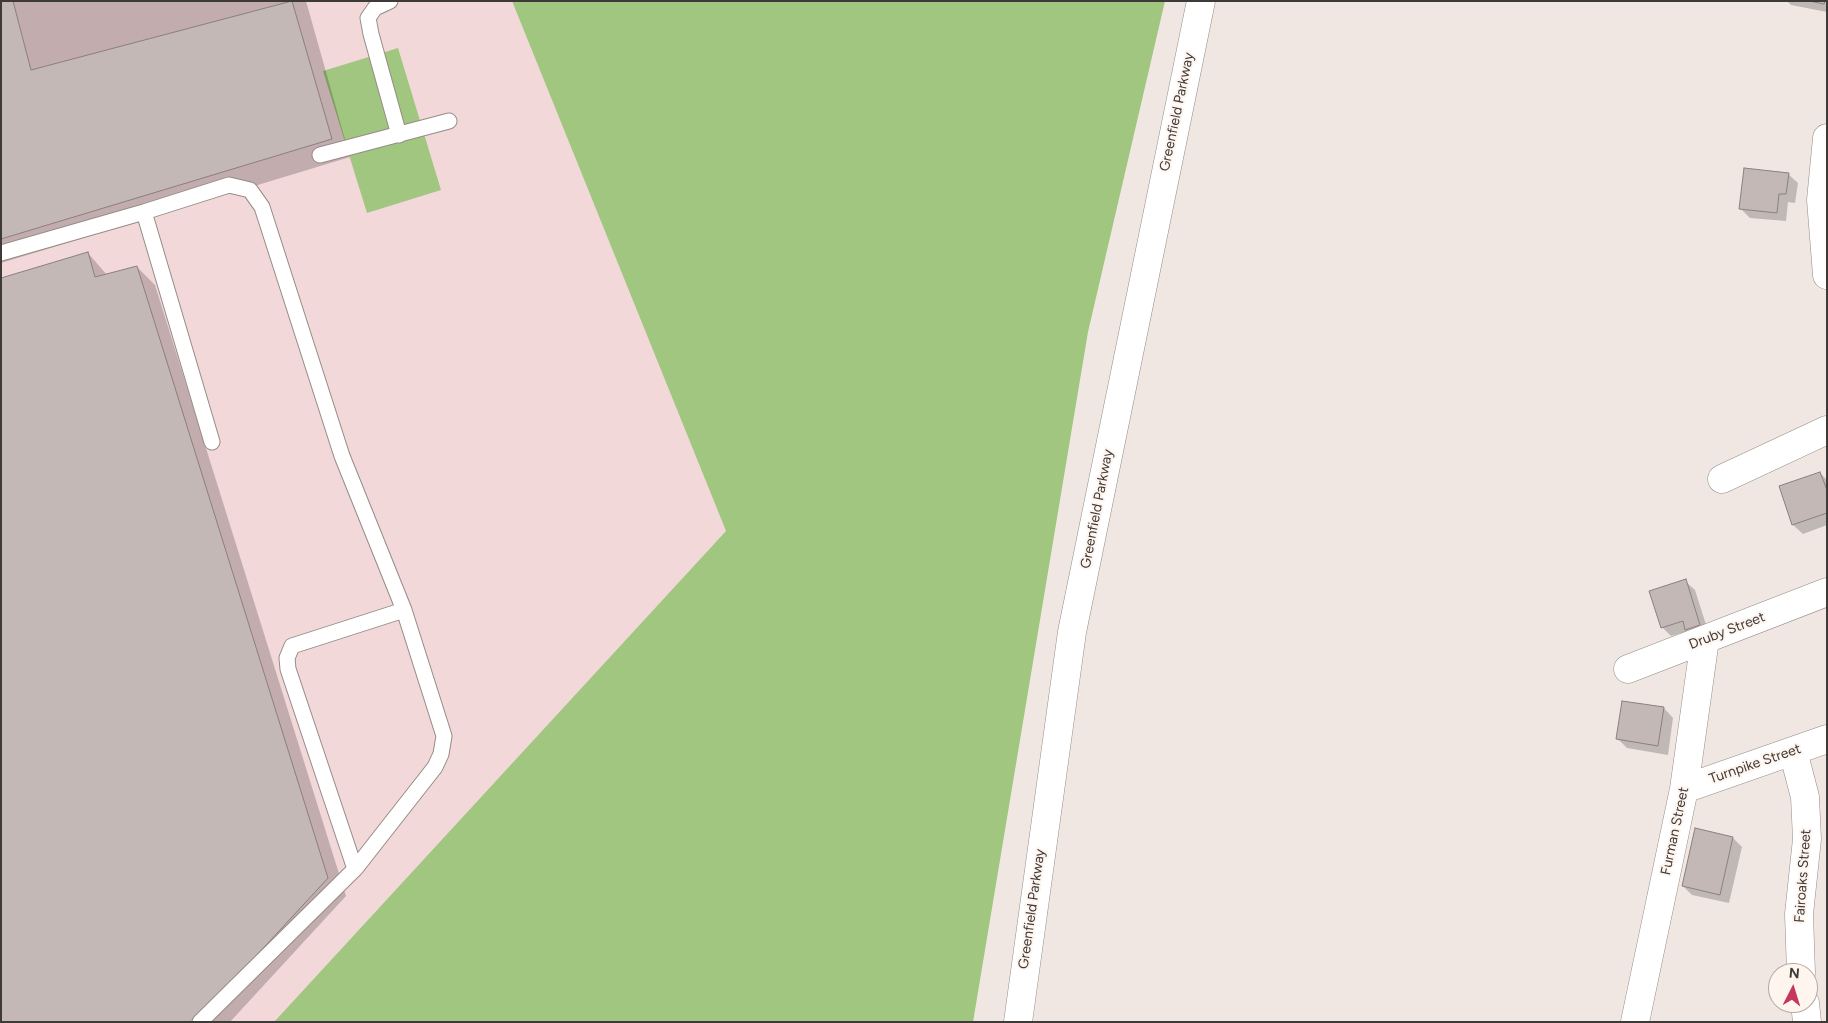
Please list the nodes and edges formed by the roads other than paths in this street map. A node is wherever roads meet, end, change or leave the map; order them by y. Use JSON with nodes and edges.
{"nodes":[{"id":1,"x":390,"y":1,"type":"edge"},
{"id":2,"x":1201,"y":1,"type":"edge"},
{"id":3,"x":449,"y":121,"type":"dead end"},
{"id":4,"x":399,"y":135,"type":"junction"},
{"id":5,"x":1827,"y":138,"type":"edge"},
{"id":6,"x":320,"y":155,"type":"dead end"},
{"id":7,"x":144,"y":212,"type":"junction"},
{"id":8,"x":1,"y":253,"type":"edge"},
{"id":9,"x":1827,"y":276,"type":"edge"},
{"id":10,"x":1827,"y":430,"type":"edge"},
{"id":11,"x":212,"y":442,"type":"dead end"},
{"id":12,"x":1722,"y":479,"type":"dead end"},
{"id":13,"x":1827,"y":592,"type":"edge"},
{"id":14,"x":404,"y":610,"type":"junction"},
{"id":15,"x":1705,"y":639,"type":"junction"},
{"id":16,"x":1628,"y":669,"type":"dead end"},
{"id":17,"x":1827,"y":739,"type":"edge"},
{"id":18,"x":1793,"y":751,"type":"junction"},
{"id":19,"x":1684,"y":789,"type":"junction"},
{"id":20,"x":355,"y":869,"type":"junction"},
{"id":21,"x":1801,"y":963,"type":"edge"},
{"id":22,"x":200,"y":1022,"type":"edge"},
{"id":23,"x":1018,"y":1022,"type":"edge"},
{"id":24,"x":1634,"y":1022,"type":"edge"}],
"edges":[{"from":1,"to":4,"type":"lane"},
{"from":2,"to":23,"type":"street","name":"Greenfield Parkway"},
{"from":3,"to":4,"type":"lane"},
{"from":4,"to":6,"type":"lane"},
{"from":5,"to":9,"type":"street"},
{"from":7,"to":8,"type":"lane"},
{"from":7,"to":11,"type":"lane"},
{"from":7,"to":14,"type":"lane"},
{"from":10,"to":12,"type":"street"},
{"from":13,"to":15,"type":"street","name":"Druby Street"},
{"from":14,"to":20,"type":"lane"},
{"from":14,"to":20,"type":"lane"},
{"from":15,"to":16,"type":"street","name":"Druby Street"},
{"from":15,"to":19,"type":"street","name":"Furman Street"},
{"from":17,"to":18,"type":"street","name":"Turnpike Street"},
{"from":18,"to":19,"type":"street","name":"Turnpike Street"},
{"from":18,"to":21,"type":"street","name":"Fairoaks Street"},
{"from":19,"to":24,"type":"street","name":"Furman Street"},
{"from":20,"to":22,"type":"lane"}]}
